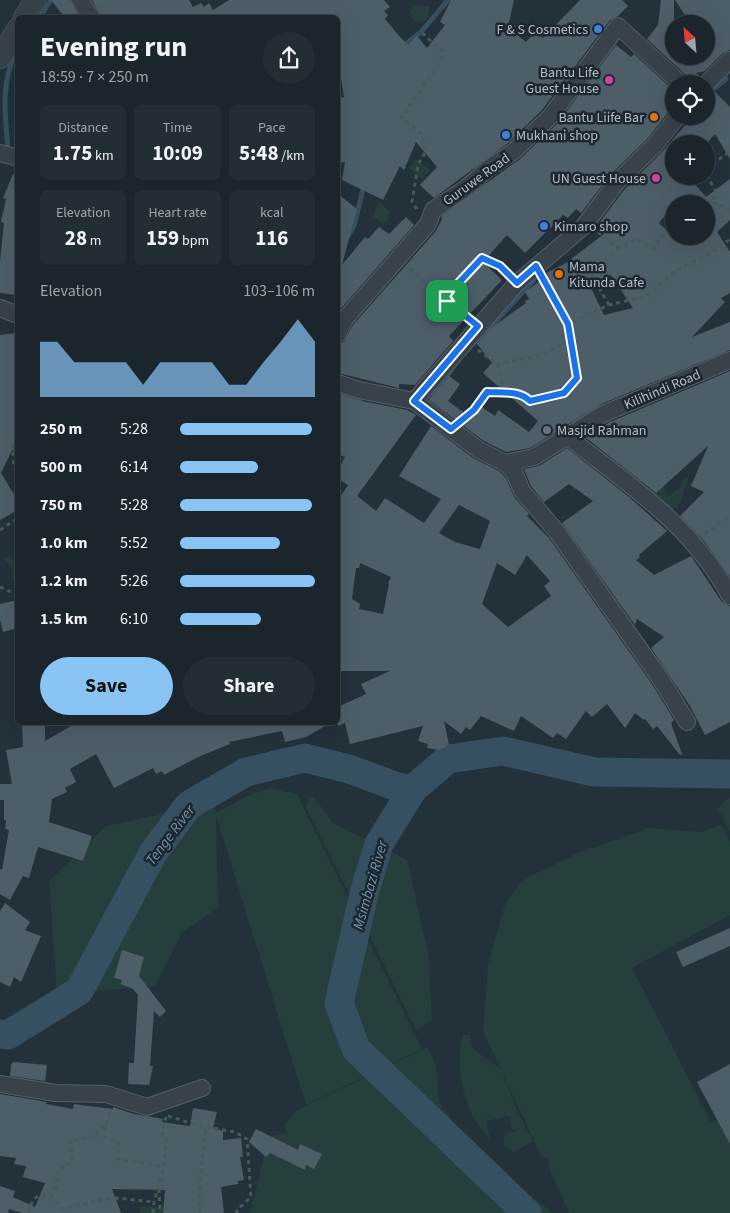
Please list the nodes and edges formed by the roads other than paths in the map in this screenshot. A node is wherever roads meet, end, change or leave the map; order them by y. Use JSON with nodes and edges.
{"nodes":[{"id":1,"x":35,"y":0,"type":"edge"},
{"id":2,"x":80,"y":0,"type":"edge"},
{"id":3,"x":26,"y":15,"type":"edge"},
{"id":4,"x":90,"y":15,"type":"edge"},
{"id":5,"x":15,"y":32,"type":"edge"},
{"id":6,"x":1,"y":51,"type":"edge"},
{"id":7,"x":730,"y":60,"type":"edge"},
{"id":8,"x":671,"y":75,"type":"edge"},
{"id":9,"x":715,"y":75,"type":"edge"},
{"id":10,"x":671,"y":125,"type":"edge"},
{"id":11,"x":0,"y":153,"type":"edge"},
{"id":12,"x":15,"y":157,"type":"edge"},
{"id":13,"x":0,"y":308,"type":"edge"},
{"id":14,"x":15,"y":314,"type":"edge"},
{"id":15,"x":340,"y":330,"type":"edge"},
{"id":16,"x":730,"y":360,"type":"edge"},
{"id":17,"x":340,"y":384,"type":"edge"},
{"id":18,"x":414,"y":401,"type":"junction"},
{"id":19,"x":567,"y":436,"type":"junction"},
{"id":20,"x":505,"y":463,"type":"junction"},
{"id":21,"x":730,"y":596,"type":"edge"},
{"id":22,"x":687,"y":722,"type":"dead end"},
{"id":23,"x":0,"y":1084,"type":"edge"},
{"id":24,"x":202,"y":1088,"type":"dead end"}],
"edges":[{"from":1,"to":3,"type":"street"},
{"from":2,"to":4,"type":"street"},
{"from":5,"to":6,"type":"street"},
{"from":7,"to":9,"type":"street"},
{"from":8,"to":15,"type":"street","name":"Guruwe Road"},
{"from":10,"to":18,"type":"street"},
{"from":11,"to":12,"type":"street"},
{"from":13,"to":14,"type":"street"},
{"from":16,"to":19,"type":"street","name":"Kilihindi Road"},
{"from":17,"to":18,"type":"street"},
{"from":18,"to":20,"type":"street"},
{"from":19,"to":20,"type":"street","name":"Kilihindi Road"},
{"from":19,"to":21,"type":"street"},
{"from":20,"to":22,"type":"street"},
{"from":23,"to":24,"type":"street"}]}
